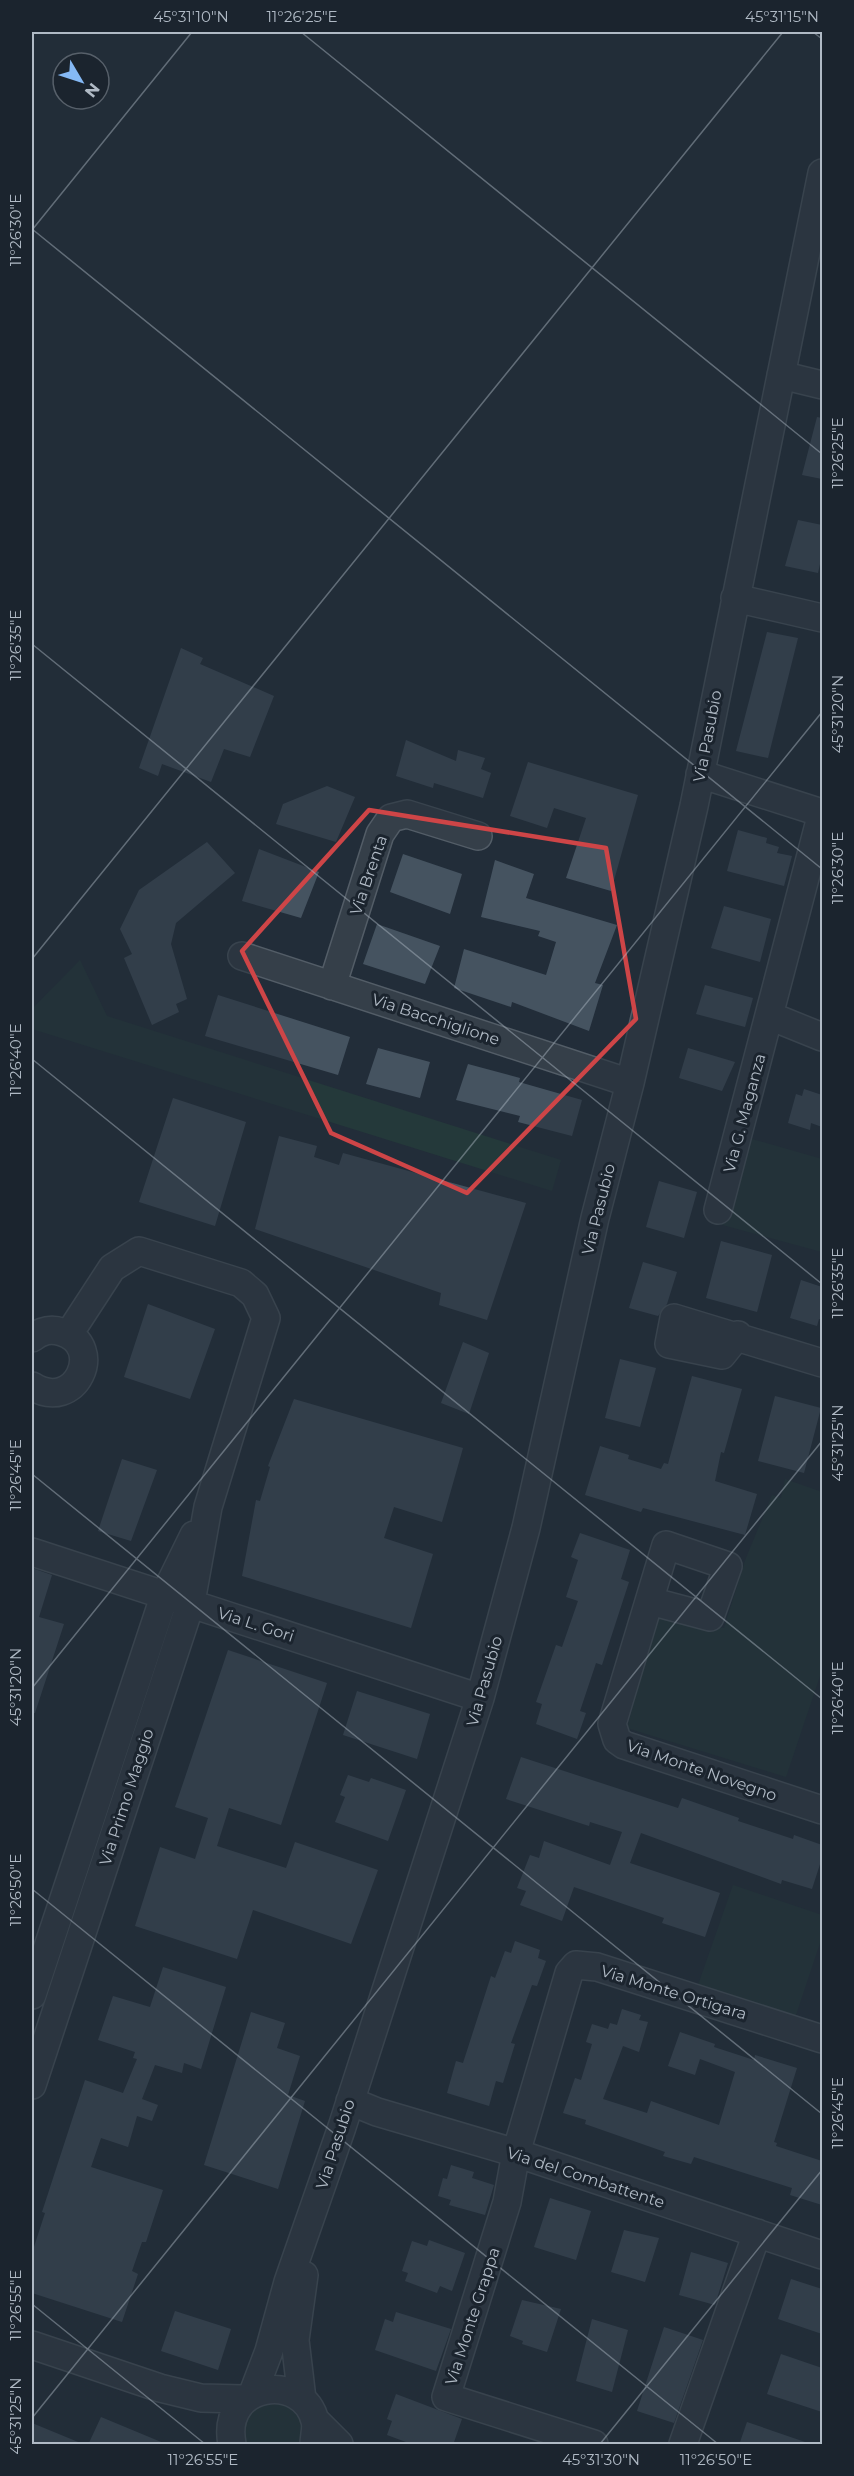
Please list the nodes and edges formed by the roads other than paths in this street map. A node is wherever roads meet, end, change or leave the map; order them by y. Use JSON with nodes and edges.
{"nodes":[{"id":1,"x":822,"y":173,"type":"edge"},
{"id":2,"x":781,"y":375,"type":"junction"},
{"id":3,"x":822,"y":385,"type":"edge"},
{"id":4,"x":735,"y":598,"type":"junction"},
{"id":5,"x":822,"y":618,"type":"edge"},
{"id":6,"x":699,"y":774,"type":"junction"},
{"id":7,"x":822,"y":813,"type":"edge"},
{"id":8,"x":478,"y":836,"type":"dead end"},
{"id":9,"x":242,"y":956,"type":"dead end"},
{"id":10,"x":332,"y":986,"type":"junction"},
{"id":11,"x":770,"y":1016,"type":"junction"},
{"id":12,"x":822,"y":1037,"type":"edge"},
{"id":13,"x":630,"y":1083,"type":"junction"},
{"id":14,"x":718,"y":1210,"type":"dead end"},
{"id":15,"x":69,"y":1334,"type":"junction"},
{"id":16,"x":738,"y":1335,"type":"dead end"},
{"id":17,"x":32,"y":1338,"type":"edge"},
{"id":18,"x":822,"y":1363,"type":"edge"},
{"id":19,"x":32,"y":1386,"type":"edge"},
{"id":20,"x":208,"y":1507,"type":"junction"},
{"id":21,"x":32,"y":1551,"type":"edge"},
{"id":22,"x":165,"y":1594,"type":"junction"},
{"id":23,"x":650,"y":1601,"type":"dead end"},
{"id":24,"x":191,"y":1602,"type":"junction"},
{"id":25,"x":480,"y":1698,"type":"junction"},
{"id":26,"x":822,"y":1810,"type":"edge"},
{"id":27,"x":91,"y":1818,"type":"junction"},
{"id":28,"x":117,"y":1827,"type":"junction"},
{"id":29,"x":32,"y":1995,"type":"edge"},
{"id":30,"x":822,"y":2039,"type":"edge"},
{"id":31,"x":32,"y":2085,"type":"edge"},
{"id":32,"x":350,"y":2101,"type":"junction"},
{"id":33,"x":516,"y":2154,"type":"junction"},
{"id":34,"x":307,"y":2228,"type":"junction"},
{"id":35,"x":757,"y":2233,"type":"junction"},
{"id":36,"x":822,"y":2255,"type":"edge"},
{"id":37,"x":32,"y":2345,"type":"edge"},
{"id":38,"x":160,"y":2388,"type":"junction"},
{"id":39,"x":248,"y":2396,"type":"junction"},
{"id":40,"x":310,"y":2421,"type":"edge"},
{"id":41,"x":231,"y":2438,"type":"edge"},
{"id":42,"x":339,"y":2445,"type":"edge"},
{"id":43,"x":594,"y":2445,"type":"edge"},
{"id":44,"x":683,"y":2445,"type":"edge"}],
"edges":[{"from":1,"to":2,"type":"street","name":"Via Pasubio"},
{"from":2,"to":3,"type":"street"},
{"from":2,"to":4,"type":"street","name":"Via Pasubio"},
{"from":4,"to":5,"type":"street"},
{"from":4,"to":6,"type":"street","name":"Via Pasubio"},
{"from":6,"to":7,"type":"street"},
{"from":6,"to":13,"type":"street","name":"Via Pasubio"},
{"from":7,"to":11,"type":"street","name":"Via G. Maganza"},
{"from":8,"to":10,"type":"street","name":"Via Brenta"},
{"from":9,"to":10,"type":"street","name":"Via Bacchiglione"},
{"from":10,"to":13,"type":"street","name":"Via Bacchiglione"},
{"from":11,"to":12,"type":"street"},
{"from":11,"to":14,"type":"street","name":"Via G. Maganza"},
{"from":13,"to":25,"type":"street","name":"Via Pasubio"},
{"from":15,"to":17,"type":"street"},
{"from":15,"to":19,"type":"street"},
{"from":15,"to":20,"type":"street","name":"Via Primo Maggio"},
{"from":16,"to":18,"type":"street"},
{"from":20,"to":22,"type":"street","name":"Via Primo Maggio"},
{"from":20,"to":24,"type":"street","name":"Via Primo Maggio"},
{"from":21,"to":22,"type":"street","name":"Via L. Gori"},
{"from":22,"to":24,"type":"street","name":"Via L. Gori"},
{"from":22,"to":27,"type":"street","name":"Via Primo Maggio"},
{"from":23,"to":26,"type":"street","name":"Via Monte Novegno"},
{"from":24,"to":25,"type":"street","name":"Via L. Gori"},
{"from":24,"to":28,"type":"street","name":"Via Primo Maggio"},
{"from":25,"to":32,"type":"street","name":"Via Pasubio"},
{"from":27,"to":28,"type":"street"},
{"from":27,"to":29,"type":"street","name":"Via Primo Maggio"},
{"from":28,"to":31,"type":"street","name":"Via Primo Maggio"},
{"from":30,"to":33,"type":"street","name":"Via Monte Ortigara"},
{"from":32,"to":33,"type":"street","name":"Via del Combattente"},
{"from":32,"to":34,"type":"street","name":"Via Pasubio"},
{"from":33,"to":35,"type":"street","name":"Via del Combattente"},
{"from":33,"to":43,"type":"street","name":"Via Monte Grappa"},
{"from":34,"to":39,"type":"street","name":"Via Pasubio"},
{"from":34,"to":40,"type":"street","name":"Via Pasubio"},
{"from":35,"to":36,"type":"street","name":"Via del Combattente"},
{"from":35,"to":44,"type":"street"},
{"from":37,"to":38,"type":"street"},
{"from":38,"to":39,"type":"street"},
{"from":38,"to":41,"type":"street"},
{"from":39,"to":40,"type":"street"},
{"from":39,"to":41,"type":"street","name":"Via Pasubio"},
{"from":40,"to":42,"type":"street"}]}
